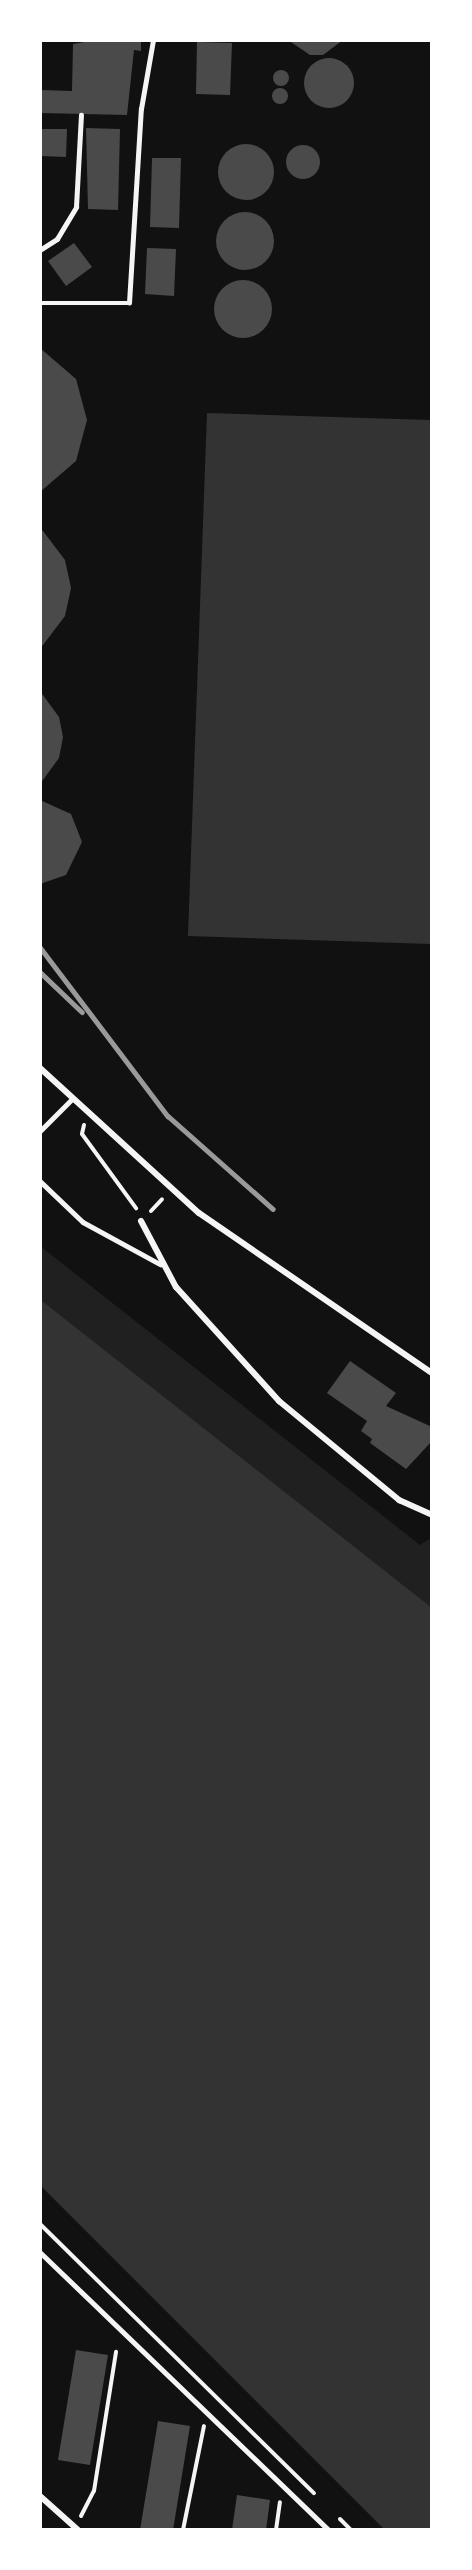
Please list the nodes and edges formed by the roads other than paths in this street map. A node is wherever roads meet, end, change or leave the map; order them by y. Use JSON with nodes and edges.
{"nodes":[{"id":1,"x":153,"y":40,"type":"edge"},
{"id":2,"x":81,"y":115,"type":"dead end"},
{"id":3,"x":40,"y":250,"type":"edge"},
{"id":4,"x":40,"y":303,"type":"edge"},
{"id":5,"x":40,"y":1068,"type":"edge"},
{"id":6,"x":72,"y":1100,"type":"junction"},
{"id":7,"x":40,"y":1131,"type":"edge"},
{"id":8,"x":40,"y":1181,"type":"edge"},
{"id":9,"x":141,"y":1221,"type":"road end"},
{"id":10,"x":160,"y":1264,"type":"junction"},
{"id":11,"x":432,"y":1373,"type":"edge"},
{"id":12,"x":432,"y":1515,"type":"edge"},
{"id":13,"x":40,"y":2252,"type":"edge"},
{"id":14,"x":40,"y":2496,"type":"edge"},
{"id":15,"x":77,"y":2528,"type":"edge"},
{"id":16,"x":329,"y":2529,"type":"edge"}],
"edges":[{"from":1,"to":4,"type":"lane"},
{"from":2,"to":3,"type":"lane"},
{"from":5,"to":6,"type":"street"},
{"from":6,"to":7,"type":"lane"},
{"from":6,"to":11,"type":"street"},
{"from":8,"to":10,"type":"lane"},
{"from":9,"to":10,"type":"street"},
{"from":10,"to":12,"type":"street"},
{"from":13,"to":16,"type":"lane"},
{"from":14,"to":15,"type":"street"}]}
